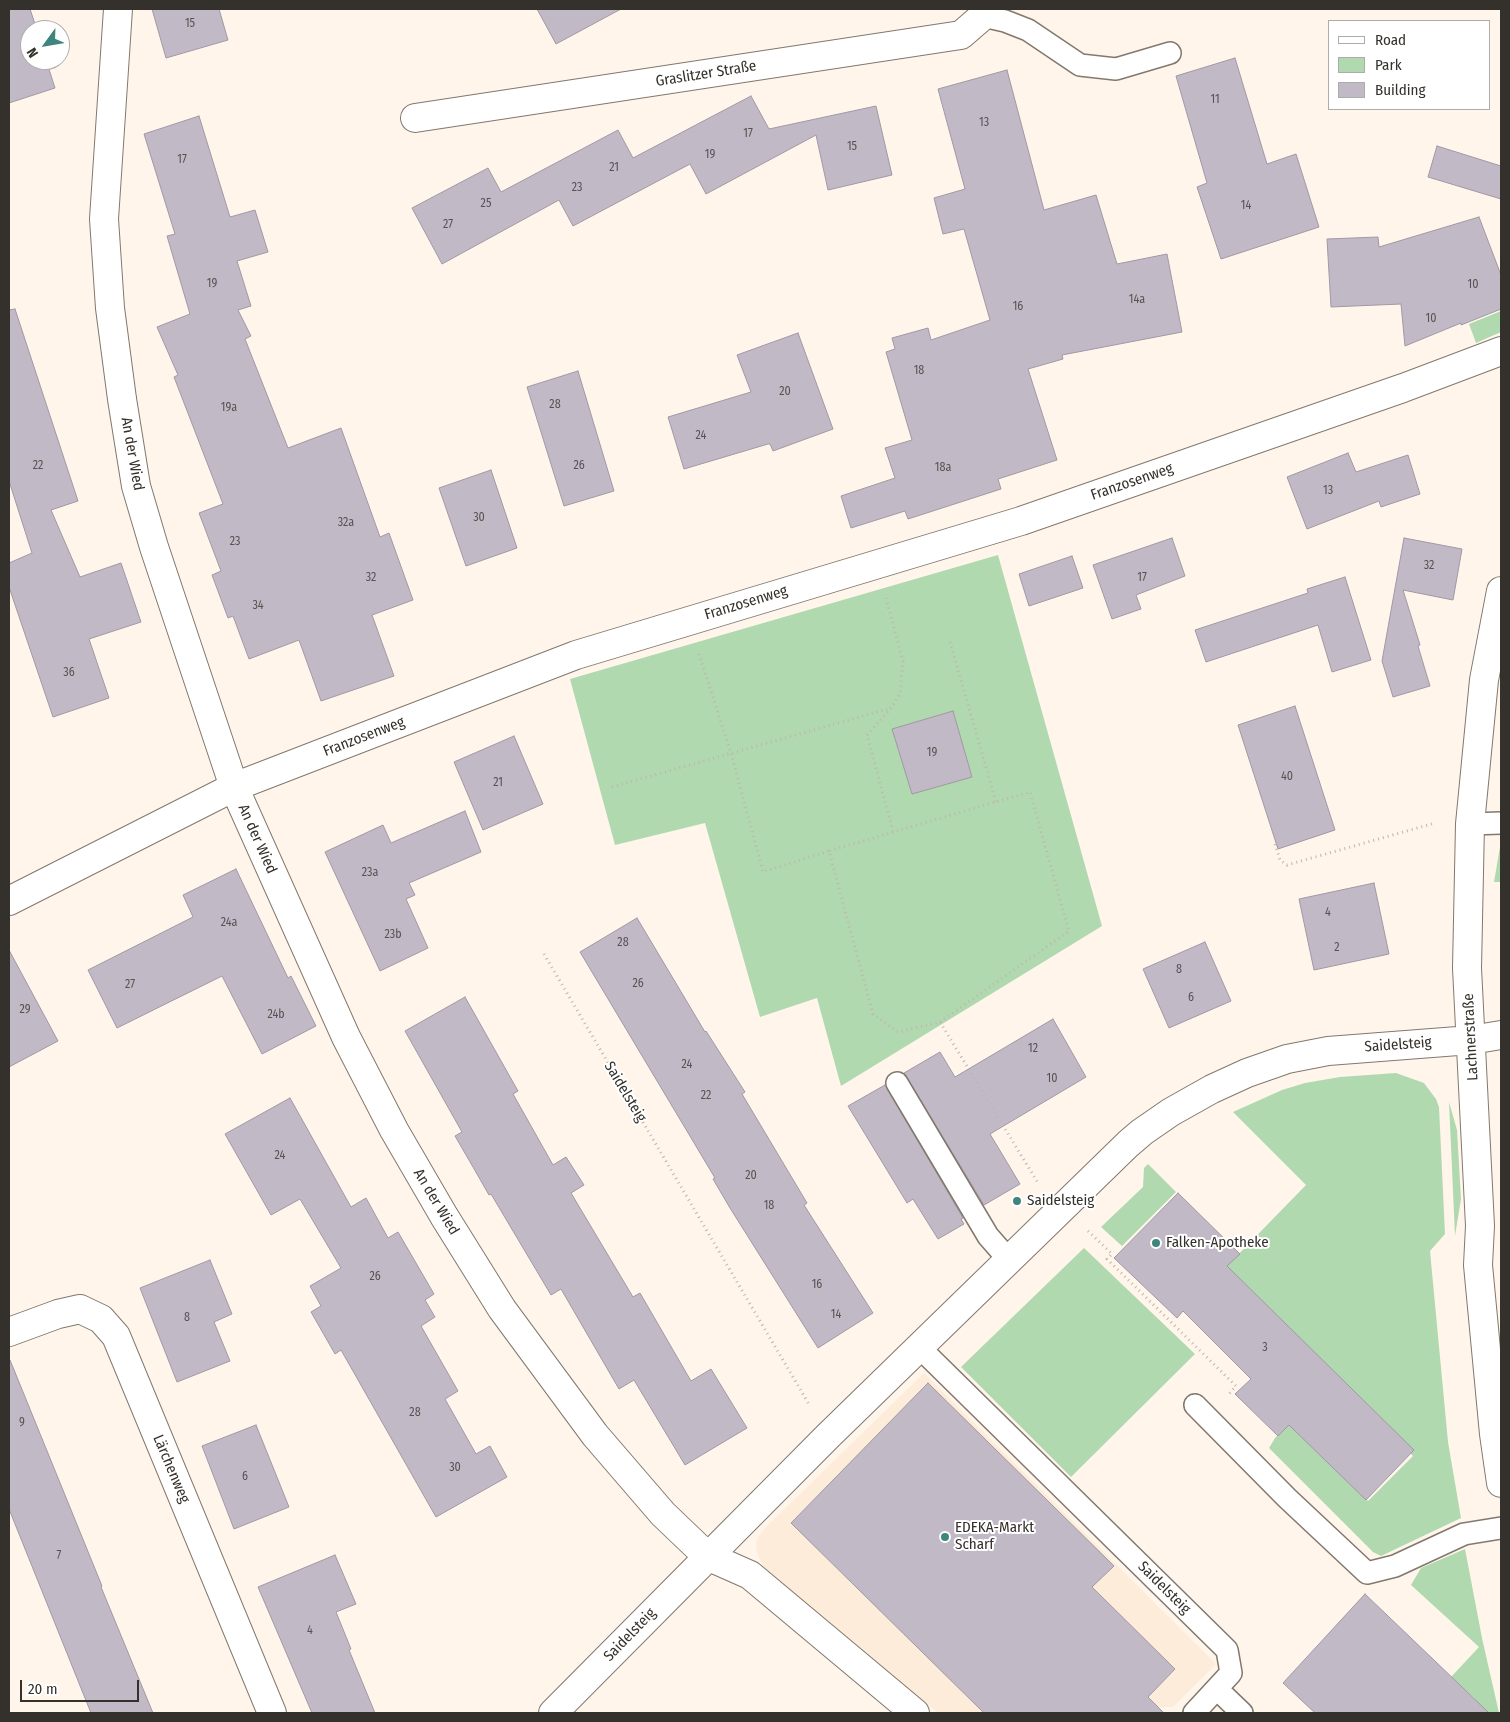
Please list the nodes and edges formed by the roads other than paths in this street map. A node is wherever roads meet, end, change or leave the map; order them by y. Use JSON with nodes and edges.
{"nodes":[{"id":1,"x":118,"y":9,"type":"edge"},
{"id":2,"x":983,"y":12,"type":"edge"},
{"id":3,"x":1170,"y":53,"type":"dead end"},
{"id":4,"x":415,"y":118,"type":"dead end"},
{"id":5,"x":1501,"y":351,"type":"edge"},
{"id":6,"x":1501,"y":591,"type":"edge"},
{"id":7,"x":234,"y":787,"type":"junction"},
{"id":8,"x":1501,"y":823,"type":"edge"},
{"id":9,"x":1470,"y":824,"type":"junction"},
{"id":10,"x":9,"y":902,"type":"edge"},
{"id":11,"x":1501,"y":1035,"type":"edge"},
{"id":12,"x":1471,"y":1040,"type":"junction"},
{"id":13,"x":897,"y":1083,"type":"dead end"},
{"id":14,"x":1009,"y":1260,"type":"junction"},
{"id":15,"x":9,"y":1332,"type":"edge"},
{"id":16,"x":919,"y":1347,"type":"junction"},
{"id":17,"x":1201,"y":1411,"type":"road end"},
{"id":18,"x":1501,"y":1483,"type":"edge"},
{"id":19,"x":1501,"y":1528,"type":"edge"},
{"id":20,"x":707,"y":1556,"type":"junction"},
{"id":21,"x":1217,"y":1689,"type":"junction"},
{"id":22,"x":272,"y":1713,"type":"edge"},
{"id":23,"x":554,"y":1713,"type":"edge"},
{"id":24,"x":915,"y":1713,"type":"edge"},
{"id":25,"x":1194,"y":1713,"type":"edge"},
{"id":26,"x":1242,"y":1713,"type":"edge"}],
"edges":[{"from":1,"to":7,"type":"street","name":"An der Wied"},
{"from":2,"to":3,"type":"lane"},
{"from":2,"to":4,"type":"street","name":"Graslitzer Straße"},
{"from":5,"to":7,"type":"street","name":"Franzosenweg"},
{"from":6,"to":9,"type":"street","name":"Lachnerstraße"},
{"from":7,"to":10,"type":"street","name":"Franzosenweg"},
{"from":7,"to":20,"type":"street","name":"An der Wied"},
{"from":8,"to":9,"type":"lane"},
{"from":9,"to":12,"type":"street","name":"Lachnerstraße"},
{"from":11,"to":12,"type":"street","name":"Saidelsteig"},
{"from":12,"to":14,"type":"street","name":"Saidelsteig"},
{"from":12,"to":18,"type":"street","name":"Lachnerstraße"},
{"from":13,"to":14,"type":"lane"},
{"from":14,"to":16,"type":"street","name":"Saidelsteig"},
{"from":15,"to":22,"type":"street","name":"Lärchenweg"},
{"from":16,"to":20,"type":"street","name":"Saidelsteig"},
{"from":16,"to":21,"type":"lane","name":"Saidelsteig"},
{"from":17,"to":19,"type":"lane"},
{"from":20,"to":23,"type":"street","name":"Saidelsteig"},
{"from":20,"to":24,"type":"street"},
{"from":21,"to":25,"type":"lane","name":"Saidelsteig"},
{"from":21,"to":26,"type":"lane"}]}
